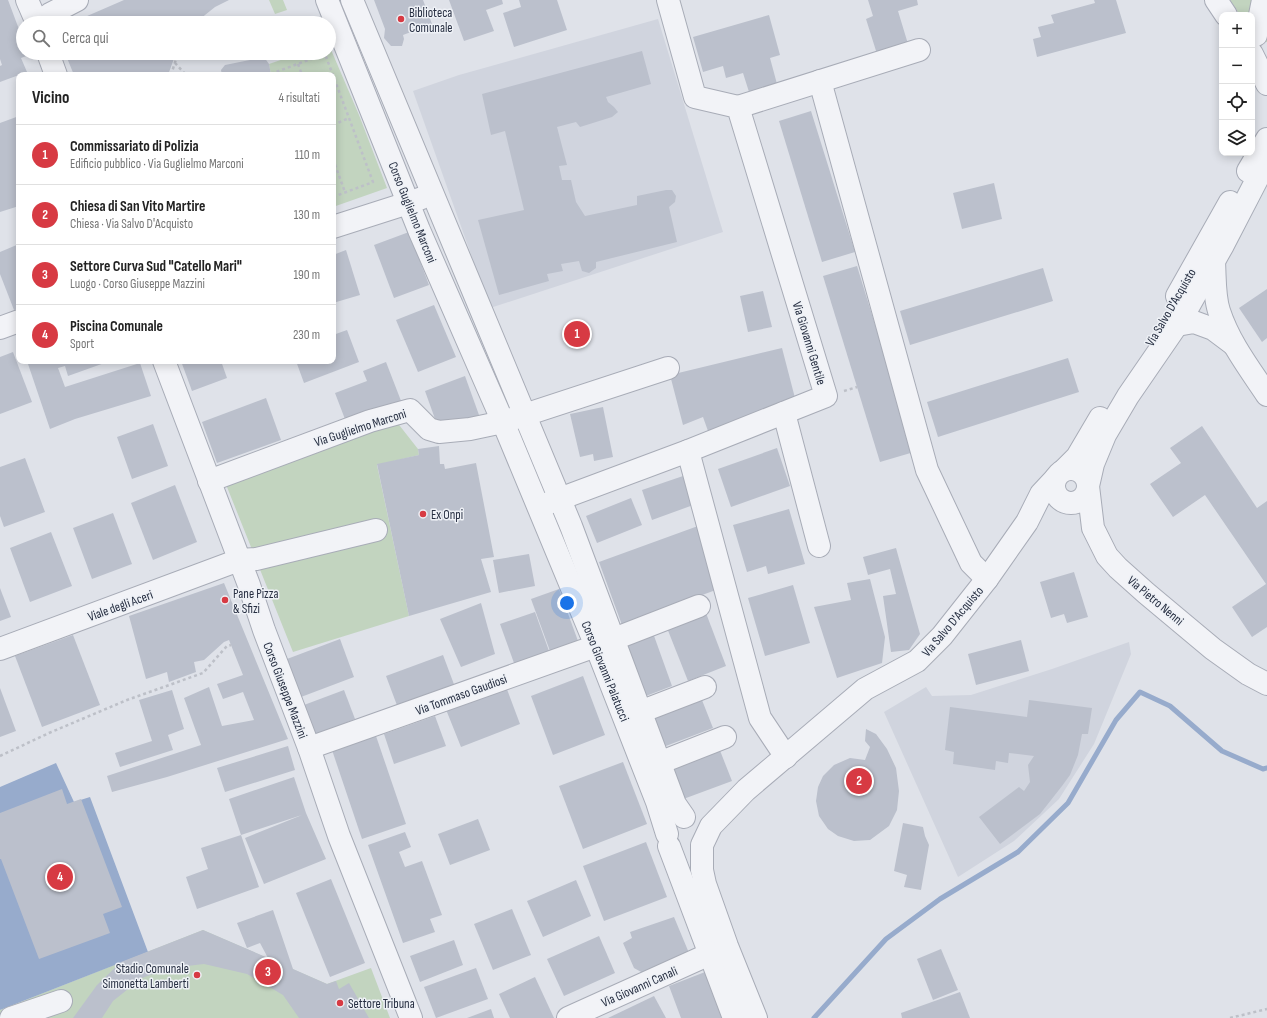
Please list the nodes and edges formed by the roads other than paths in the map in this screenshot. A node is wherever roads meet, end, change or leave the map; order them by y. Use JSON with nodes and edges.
{"nodes":[{"id":1,"x":27,"y":0,"type":"edge"},
{"id":2,"x":77,"y":0,"type":"edge"},
{"id":3,"x":326,"y":0,"type":"edge"},
{"id":4,"x":352,"y":0,"type":"edge"},
{"id":5,"x":668,"y":0,"type":"edge"},
{"id":6,"x":1216,"y":0,"type":"edge"},
{"id":7,"x":1263,"y":0,"type":"edge"},
{"id":8,"x":1224,"y":12,"type":"edge"},
{"id":9,"x":34,"y":16,"type":"edge"},
{"id":10,"x":47,"y":16,"type":"edge"},
{"id":11,"x":332,"y":16,"type":"edge"},
{"id":12,"x":336,"y":25,"type":"edge"},
{"id":13,"x":1255,"y":36,"type":"edge"},
{"id":14,"x":1255,"y":44,"type":"edge"},
{"id":15,"x":1267,"y":48,"type":"edge"},
{"id":16,"x":919,"y":50,"type":"dead end"},
{"id":17,"x":51,"y":60,"type":"edge"},
{"id":18,"x":1255,"y":60,"type":"edge"},
{"id":19,"x":55,"y":72,"type":"edge"},
{"id":20,"x":820,"y":81,"type":"junction"},
{"id":21,"x":1267,"y":84,"type":"edge"},
{"id":22,"x":738,"y":107,"type":"junction"},
{"id":23,"x":1267,"y":139,"type":"edge"},
{"id":24,"x":1267,"y":160,"type":"edge"},
{"id":25,"x":432,"y":194,"type":"junction"},
{"id":26,"x":408,"y":203,"type":"junction"},
{"id":27,"x":336,"y":227,"type":"edge"},
{"id":28,"x":1214,"y":262,"type":"junction"},
{"id":29,"x":16,"y":322,"type":"edge"},
{"id":30,"x":1177,"y":325,"type":"junction"},
{"id":31,"x":0,"y":328,"type":"edge"},
{"id":32,"x":1233,"y":344,"type":"junction"},
{"id":33,"x":165,"y":364,"type":"edge"},
{"id":34,"x":668,"y":368,"type":"dead end"},
{"id":35,"x":1267,"y":395,"type":"edge"},
{"id":36,"x":784,"y":413,"type":"junction"},
{"id":37,"x":525,"y":414,"type":"junction"},
{"id":38,"x":503,"y":422,"type":"junction"},
{"id":39,"x":688,"y":451,"type":"junction"},
{"id":40,"x":1060,"y":474,"type":"junction"},
{"id":41,"x":210,"y":481,"type":"junction"},
{"id":42,"x":1088,"y":486,"type":"junction"},
{"id":43,"x":560,"y":499,"type":"junction"},
{"id":44,"x":1062,"y":500,"type":"junction"},
{"id":45,"x":538,"y":507,"type":"junction"},
{"id":46,"x":1027,"y":522,"type":"junction"},
{"id":47,"x":376,"y":530,"type":"dead end"},
{"id":48,"x":819,"y":546,"type":"dead end"},
{"id":49,"x":239,"y":560,"type":"junction"},
{"id":50,"x":987,"y":579,"type":"junction"},
{"id":51,"x":699,"y":606,"type":"dead end"},
{"id":52,"x":604,"y":642,"type":"junction"},
{"id":53,"x":0,"y":649,"type":"edge"},
{"id":54,"x":1267,"y":684,"type":"edge"},
{"id":55,"x":705,"y":687,"type":"dead end"},
{"id":56,"x":640,"y":712,"type":"junction"},
{"id":57,"x":725,"y":737,"type":"dead end"},
{"id":58,"x":308,"y":748,"type":"junction"},
{"id":59,"x":786,"y":757,"type":"junction"},
{"id":60,"x":659,"y":763,"type":"junction"},
{"id":61,"x":746,"y":790,"type":"junction"},
{"id":62,"x":687,"y":817,"type":"junction"},
{"id":63,"x":668,"y":840,"type":"junction"},
{"id":64,"x":702,"y":845,"type":"junction"},
{"id":65,"x":719,"y":950,"type":"junction"},
{"id":66,"x":61,"y":1001,"type":"dead end"},
{"id":67,"x":570,"y":1017,"type":"edge"},
{"id":68,"x":11,"y":1018,"type":"edge"},
{"id":69,"x":411,"y":1018,"type":"edge"},
{"id":70,"x":734,"y":1018,"type":"edge"},
{"id":71,"x":756,"y":1018,"type":"edge"}],
"edges":[{"from":1,"to":9,"type":"street"},
{"from":2,"to":10,"type":"street"},
{"from":3,"to":11,"type":"street","name":"Corso Guglielmo Marconi"},
{"from":4,"to":25,"type":"street","name":"Corso Guglielmo Marconi"},
{"from":5,"to":22,"type":"street"},
{"from":6,"to":8,"type":"street"},
{"from":7,"to":13,"type":"street"},
{"from":12,"to":26,"type":"street","name":"Corso Guglielmo Marconi"},
{"from":14,"to":15,"type":"street"},
{"from":16,"to":20,"type":"street"},
{"from":17,"to":19,"type":"street"},
{"from":18,"to":21,"type":"street"},
{"from":20,"to":22,"type":"street"},
{"from":20,"to":50,"type":"street"},
{"from":22,"to":36,"type":"street","name":"Via Giovanni Gentile"},
{"from":23,"to":40,"type":"street","name":"Via Salvo D'Acquisto"},
{"from":24,"to":28,"type":"street","name":"Via Salvo D'Acquisto"},
{"from":25,"to":26,"type":"street"},
{"from":25,"to":37,"type":"street","name":"Corso Guglielmo Marconi"},
{"from":26,"to":27,"type":"street"},
{"from":26,"to":38,"type":"street","name":"Corso Guglielmo Marconi"},
{"from":28,"to":30,"type":"street","name":"Via Salvo D'Acquisto"},
{"from":28,"to":32,"type":"street"},
{"from":29,"to":31,"type":"street"},
{"from":30,"to":32,"type":"street"},
{"from":30,"to":42,"type":"street","name":"Via Salvo D'Acquisto"},
{"from":32,"to":35,"type":"street"},
{"from":33,"to":41,"type":"street","name":"Corso Giuseppe Mazzini"},
{"from":34,"to":37,"type":"street","name":"Via Guglielmo Marconi"},
{"from":36,"to":39,"type":"street","name":"Via Giovanni Gentile"},
{"from":36,"to":48,"type":"street"},
{"from":37,"to":38,"type":"street","name":"Via Guglielmo Marconi"},
{"from":37,"to":43,"type":"street","name":"Corso Giovanni Palatucci"},
{"from":38,"to":41,"type":"street","name":"Via Guglielmo Marconi"},
{"from":38,"to":45,"type":"street","name":"Corso Giovanni Palatucci"},
{"from":39,"to":43,"type":"street","name":"Via Giovanni Gentile"},
{"from":39,"to":59,"type":"street"},
{"from":40,"to":42,"type":"street"},
{"from":40,"to":44,"type":"street"},
{"from":40,"to":46,"type":"street","name":"Via Salvo D'Acquisto"},
{"from":41,"to":49,"type":"street","name":"Corso Giuseppe Mazzini"},
{"from":42,"to":44,"type":"street","name":"Via Salvo D'Acquisto"},
{"from":42,"to":54,"type":"street","name":"Via Pietro Nenni"},
{"from":43,"to":45,"type":"street","name":"Via Giovanni Gentile"},
{"from":43,"to":52,"type":"street","name":"Corso Giovanni Palatucci"},
{"from":44,"to":46,"type":"street"},
{"from":45,"to":52,"type":"street","name":"Corso Giovanni Palatucci"},
{"from":46,"to":50,"type":"street","name":"Via Salvo D'Acquisto"},
{"from":47,"to":49,"type":"street","name":"Viale degli Aceri"},
{"from":49,"to":53,"type":"street","name":"Viale degli Aceri"},
{"from":49,"to":58,"type":"street","name":"Corso Giuseppe Mazzini"},
{"from":50,"to":59,"type":"street","name":"Via Salvo D'Acquisto"},
{"from":51,"to":52,"type":"street","name":"Via Tommaso Gaudiosi"},
{"from":52,"to":56,"type":"street","name":"Corso Giovanni Palatucci"},
{"from":52,"to":58,"type":"street","name":"Via Tommaso Gaudiosi"},
{"from":52,"to":63,"type":"street","name":"Corso Giovanni Palatucci"},
{"from":55,"to":56,"type":"street"},
{"from":56,"to":60,"type":"street","name":"Corso Giovanni Palatucci"},
{"from":57,"to":60,"type":"street"},
{"from":58,"to":69,"type":"street","name":"Corso Giuseppe Mazzini"},
{"from":59,"to":61,"type":"street","name":"Via Salvo D'Acquisto"},
{"from":60,"to":62,"type":"street","name":"Corso Giovanni Palatucci"},
{"from":61,"to":62,"type":"street","name":"Via Salvo D'Acquisto"},
{"from":61,"to":64,"type":"street","name":"Via Salvo D'Acquisto"},
{"from":62,"to":63,"type":"street"},
{"from":62,"to":64,"type":"street","name":"Corso Giovanni Palatucci"},
{"from":63,"to":64,"type":"street"},
{"from":63,"to":65,"type":"street","name":"Corso Giovanni Palatucci"},
{"from":64,"to":65,"type":"street","name":"Corso Giovanni Palatucci"},
{"from":65,"to":67,"type":"street","name":"Via Giovanni Canali"},
{"from":65,"to":70,"type":"street","name":"Corso Giovanni Palatucci"},
{"from":65,"to":71,"type":"street","name":"Corso Giovanni Palatucci"},
{"from":66,"to":68,"type":"street"}]}
